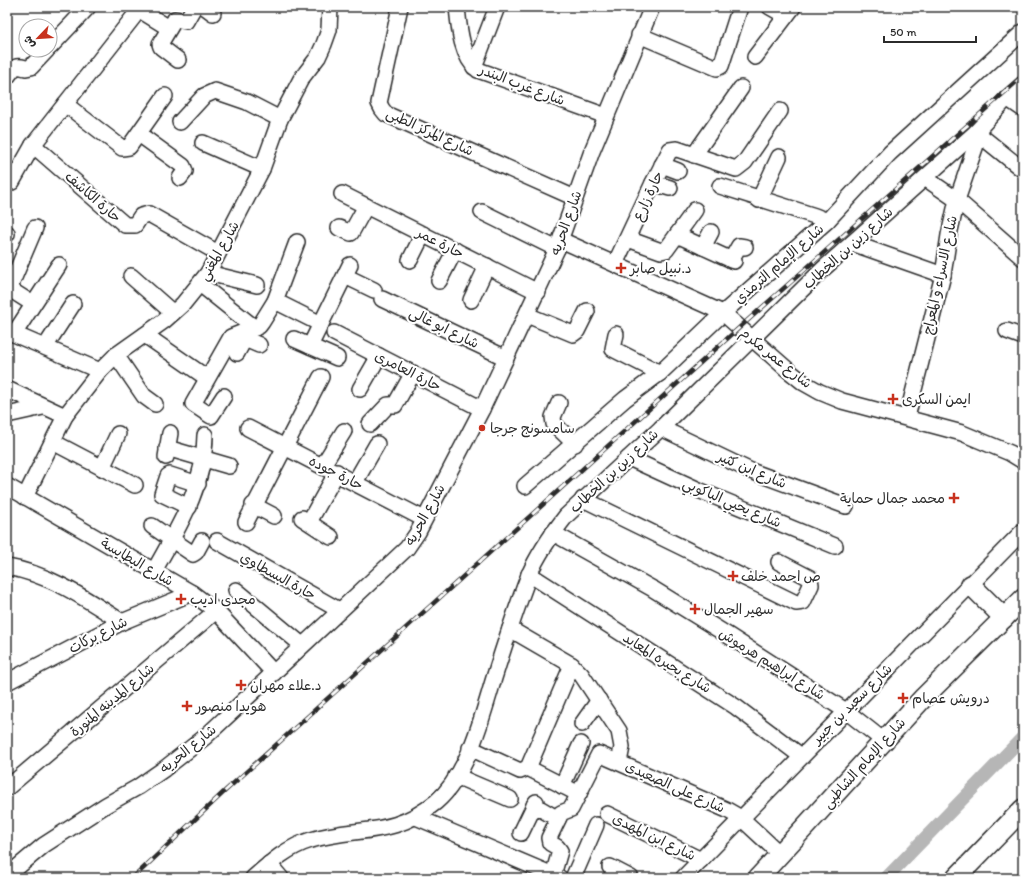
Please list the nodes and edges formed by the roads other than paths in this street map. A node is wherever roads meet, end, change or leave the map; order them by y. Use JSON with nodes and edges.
{"nodes":[{"id":1,"x":88,"y":7,"type":"edge"},
{"id":2,"x":194,"y":7,"type":"edge"},
{"id":3,"x":330,"y":7,"type":"edge"},
{"id":4,"x":400,"y":7,"type":"edge"},
{"id":5,"x":457,"y":7,"type":"edge"},
{"id":6,"x":497,"y":7,"type":"edge"},
{"id":7,"x":652,"y":7,"type":"edge"},
{"id":8,"x":740,"y":7,"type":"edge"},
{"id":9,"x":770,"y":7,"type":"edge"},
{"id":10,"x":137,"y":8,"type":"edge"},
{"id":11,"x":790,"y":12,"type":"edge"},
{"id":12,"x":169,"y":28,"type":"junction"},
{"id":13,"x":1023,"y":32,"type":"edge"},
{"id":14,"x":639,"y":35,"type":"junction"},
{"id":15,"x":58,"y":39,"type":"edge"},
{"id":16,"x":755,"y":57,"type":"dead end"},
{"id":17,"x":39,"y":58,"type":"edge"},
{"id":18,"x":178,"y":60,"type":"dead end"},
{"id":19,"x":474,"y":67,"type":"junction"},
{"id":20,"x":7,"y":77,"type":"edge"},
{"id":21,"x":1023,"y":84,"type":"edge"},
{"id":22,"x":741,"y":88,"type":"dead end"},
{"id":23,"x":165,"y":96,"type":"dead end"},
{"id":24,"x":1007,"y":98,"type":"junction"},
{"id":25,"x":65,"y":104,"type":"junction"},
{"id":26,"x":1023,"y":109,"type":"edge"},
{"id":27,"x":780,"y":111,"type":"dead end"},
{"id":28,"x":606,"y":116,"type":"junction"},
{"id":29,"x":280,"y":119,"type":"junction"},
{"id":30,"x":180,"y":122,"type":"dead end"},
{"id":31,"x":139,"y":134,"type":"junction"},
{"id":32,"x":977,"y":134,"type":"junction"},
{"id":33,"x":203,"y":142,"type":"dead end"},
{"id":34,"x":34,"y":145,"type":"junction"},
{"id":35,"x":694,"y":155,"type":"junction"},
{"id":36,"x":779,"y":157,"type":"dead end"},
{"id":37,"x":662,"y":165,"type":"junction"},
{"id":38,"x":262,"y":169,"type":"junction"},
{"id":39,"x":1023,"y":170,"type":"edge"},
{"id":40,"x":678,"y":171,"type":"dead end"},
{"id":41,"x":180,"y":178,"type":"dead end"},
{"id":42,"x":925,"y":178,"type":"junction"},
{"id":43,"x":12,"y":182,"type":"dead end"},
{"id":44,"x":652,"y":183,"type":"junction"},
{"id":45,"x":720,"y":186,"type":"dead end"},
{"id":46,"x":670,"y":188,"type":"dead end"},
{"id":47,"x":342,"y":194,"type":"dead end"},
{"id":48,"x":575,"y":198,"type":"junction"},
{"id":49,"x":760,"y":200,"type":"junction"},
{"id":50,"x":957,"y":200,"type":"junction"},
{"id":51,"x":366,"y":206,"type":"junction"},
{"id":52,"x":695,"y":210,"type":"dead end"},
{"id":53,"x":482,"y":212,"type":"dead end"},
{"id":54,"x":827,"y":221,"type":"junction"},
{"id":55,"x":34,"y":228,"type":"dead end"},
{"id":56,"x":339,"y":228,"type":"dead end"},
{"id":57,"x":710,"y":232,"type":"dead end"},
{"id":58,"x":423,"y":234,"type":"junction"},
{"id":59,"x":677,"y":235,"type":"junction"},
{"id":60,"x":628,"y":239,"type":"junction"},
{"id":61,"x":296,"y":242,"type":"dead end"},
{"id":62,"x":852,"y":243,"type":"junction"},
{"id":63,"x":559,"y":245,"type":"junction"},
{"id":64,"x":703,"y":247,"type":"junction"},
{"id":65,"x":745,"y":247,"type":"dead end"},
{"id":66,"x":455,"y":250,"type":"junction"},
{"id":67,"x":218,"y":253,"type":"junction"},
{"id":68,"x":1023,"y":258,"type":"edge"},
{"id":69,"x":410,"y":260,"type":"dead end"},
{"id":70,"x":614,"y":264,"type":"junction"},
{"id":71,"x":58,"y":265,"type":"dead end"},
{"id":72,"x":487,"y":266,"type":"junction"},
{"id":73,"x":943,"y":275,"type":"junction"},
{"id":74,"x":131,"y":276,"type":"dead end"},
{"id":75,"x":204,"y":279,"type":"junction"},
{"id":76,"x":439,"y":281,"type":"dead end"},
{"id":77,"x":257,"y":285,"type":"dead end"},
{"id":78,"x":538,"y":292,"type":"junction"},
{"id":79,"x":471,"y":300,"type":"dead end"},
{"id":80,"x":275,"y":301,"type":"junction"},
{"id":81,"x":33,"y":304,"type":"junction"},
{"id":82,"x":73,"y":304,"type":"dead end"},
{"id":83,"x":587,"y":311,"type":"dead end"},
{"id":84,"x":173,"y":313,"type":"junction"},
{"id":85,"x":723,"y":313,"type":"junction"},
{"id":86,"x":527,"y":315,"type":"junction"},
{"id":87,"x":321,"y":324,"type":"junction"},
{"id":88,"x":1007,"y":331,"type":"dead end"},
{"id":89,"x":10,"y":332,"type":"edge"},
{"id":90,"x":250,"y":332,"type":"junction"},
{"id":91,"x":334,"y":333,"type":"dead end"},
{"id":92,"x":616,"y":334,"type":"dead end"},
{"id":93,"x":145,"y":335,"type":"junction"},
{"id":94,"x":1023,"y":337,"type":"edge"},
{"id":95,"x":294,"y":339,"type":"dead end"},
{"id":96,"x":752,"y":339,"type":"junction"},
{"id":97,"x":259,"y":345,"type":"dead end"},
{"id":98,"x":310,"y":346,"type":"junction"},
{"id":99,"x":45,"y":347,"type":"junction"},
{"id":100,"x":237,"y":353,"type":"dead end"},
{"id":101,"x":116,"y":355,"type":"junction"},
{"id":102,"x":379,"y":356,"type":"junction"},
{"id":103,"x":337,"y":358,"type":"dead end"},
{"id":104,"x":506,"y":358,"type":"junction"},
{"id":105,"x":100,"y":371,"type":"junction"},
{"id":106,"x":413,"y":373,"type":"junction"},
{"id":107,"x":660,"y":373,"type":"junction"},
{"id":108,"x":320,"y":377,"type":"dead end"},
{"id":109,"x":207,"y":378,"type":"junction"},
{"id":110,"x":7,"y":389,"type":"edge"},
{"id":111,"x":360,"y":389,"type":"dead end"},
{"id":112,"x":224,"y":396,"type":"dead end"},
{"id":113,"x":559,"y":403,"type":"dead end"},
{"id":114,"x":155,"y":404,"type":"dead end"},
{"id":115,"x":43,"y":407,"type":"junction"},
{"id":116,"x":482,"y":409,"type":"junction"},
{"id":117,"x":7,"y":415,"type":"edge"},
{"id":118,"x":65,"y":416,"type":"junction"},
{"id":119,"x":907,"y":417,"type":"junction"},
{"id":120,"x":370,"y":424,"type":"dead end"},
{"id":121,"x":248,"y":428,"type":"dead end"},
{"id":122,"x":661,"y":428,"type":"junction"},
{"id":123,"x":344,"y":431,"type":"dead end"},
{"id":124,"x":170,"y":433,"type":"dead end"},
{"id":125,"x":118,"y":434,"type":"dead end"},
{"id":126,"x":205,"y":435,"type":"dead end"},
{"id":127,"x":53,"y":442,"type":"junction"},
{"id":128,"x":377,"y":444,"type":"dead end"},
{"id":129,"x":575,"y":444,"type":"junction"},
{"id":130,"x":285,"y":446,"type":"junction"},
{"id":131,"x":204,"y":458,"type":"junction"},
{"id":132,"x":629,"y":458,"type":"junction"},
{"id":133,"x":1023,"y":461,"type":"edge"},
{"id":134,"x":322,"y":465,"type":"junction"},
{"id":135,"x":229,"y":466,"type":"dead end"},
{"id":136,"x":102,"y":468,"type":"junction"},
{"id":137,"x":336,"y":472,"type":"junction"},
{"id":138,"x":355,"y":482,"type":"junction"},
{"id":139,"x":198,"y":484,"type":"junction"},
{"id":140,"x":135,"y":485,"type":"dead end"},
{"id":141,"x":7,"y":486,"type":"edge"},
{"id":142,"x":525,"y":486,"type":"dead end"},
{"id":143,"x":25,"y":497,"type":"junction"},
{"id":144,"x":583,"y":499,"type":"junction"},
{"id":145,"x":253,"y":505,"type":"junction"},
{"id":146,"x":846,"y":506,"type":"dead end"},
{"id":147,"x":189,"y":507,"type":"junction"},
{"id":148,"x":274,"y":516,"type":"dead end"},
{"id":149,"x":424,"y":519,"type":"junction"},
{"id":150,"x":246,"y":522,"type":"dead end"},
{"id":151,"x":152,"y":526,"type":"dead end"},
{"id":152,"x":1023,"y":531,"type":"edge"},
{"id":153,"x":552,"y":533,"type":"junction"},
{"id":154,"x":331,"y":537,"type":"dead end"},
{"id":155,"x":172,"y":539,"type":"junction"},
{"id":156,"x":202,"y":541,"type":"dead end"},
{"id":157,"x":217,"y":541,"type":"dead end"},
{"id":158,"x":835,"y":546,"type":"dead end"},
{"id":159,"x":779,"y":562,"type":"dead end"},
{"id":160,"x":7,"y":567,"type":"edge"},
{"id":161,"x":154,"y":571,"type":"junction"},
{"id":162,"x":529,"y":574,"type":"junction"},
{"id":163,"x":971,"y":584,"type":"junction"},
{"id":164,"x":236,"y":590,"type":"dead end"},
{"id":165,"x":192,"y":593,"type":"junction"},
{"id":166,"x":1023,"y":598,"type":"edge"},
{"id":167,"x":339,"y":610,"type":"junction"},
{"id":168,"x":216,"y":611,"type":"junction"},
{"id":169,"x":1004,"y":618,"type":"junction"},
{"id":170,"x":122,"y":622,"type":"junction"},
{"id":171,"x":510,"y":629,"type":"junction"},
{"id":172,"x":302,"y":645,"type":"junction"},
{"id":173,"x":572,"y":665,"type":"junction"},
{"id":174,"x":274,"y":673,"type":"junction"},
{"id":175,"x":7,"y":682,"type":"edge"},
{"id":176,"x":599,"y":700,"type":"junction"},
{"id":177,"x":846,"y":711,"type":"junction"},
{"id":178,"x":582,"y":724,"type":"dead end"},
{"id":179,"x":884,"y":741,"type":"junction"},
{"id":180,"x":581,"y":744,"type":"dead end"},
{"id":181,"x":470,"y":748,"type":"junction"},
{"id":182,"x":801,"y":756,"type":"junction"},
{"id":183,"x":619,"y":762,"type":"junction"},
{"id":184,"x":528,"y":768,"type":"junction"},
{"id":185,"x":456,"y":776,"type":"junction"},
{"id":186,"x":562,"y":786,"type":"junction"},
{"id":187,"x":7,"y":788,"type":"edge"},
{"id":188,"x":579,"y":794,"type":"junction"},
{"id":189,"x":510,"y":799,"type":"dead end"},
{"id":190,"x":1023,"y":809,"type":"edge"},
{"id":191,"x":416,"y":816,"type":"junction"},
{"id":192,"x":740,"y":818,"type":"junction"},
{"id":193,"x":558,"y":819,"type":"junction"},
{"id":194,"x":521,"y":833,"type":"dead end"},
{"id":195,"x":781,"y":855,"type":"junction"},
{"id":196,"x":701,"y":860,"type":"junction"},
{"id":197,"x":270,"y":864,"type":"junction"},
{"id":198,"x":610,"y":867,"type":"dead end"},
{"id":199,"x":7,"y":876,"type":"edge"},
{"id":200,"x":556,"y":876,"type":"edge"},
{"id":201,"x":253,"y":878,"type":"edge"},
{"id":202,"x":281,"y":878,"type":"edge"},
{"id":203,"x":573,"y":878,"type":"edge"},
{"id":204,"x":631,"y":878,"type":"edge"},
{"id":205,"x":683,"y":878,"type":"edge"},
{"id":206,"x":758,"y":878,"type":"edge"},
{"id":207,"x":956,"y":878,"type":"edge"}],
"edges":[{"from":1,"to":15,"type":"street"},
{"from":2,"to":12,"type":"street"},
{"from":3,"to":29,"type":"street","name":"شارع المغني"},
{"from":4,"to":48,"type":"street","name":"شارع المركز الطبى"},
{"from":5,"to":19,"type":"street","name":"شارع غرب البندر"},
{"from":6,"to":19,"type":"street"},
{"from":7,"to":14,"type":"street","name":"شارع الحريه"},
{"from":8,"to":14,"type":"street"},
{"from":9,"to":11,"type":"street"},
{"from":10,"to":12,"type":"street"},
{"from":10,"to":25,"type":"street"},
{"from":11,"to":16,"type":"street"},
{"from":12,"to":18,"type":"street"},
{"from":13,"to":54,"type":"street","name":"شارع الإمام الترمذي"},
{"from":14,"to":28,"type":"street","name":"شارع الحريه"},
{"from":17,"to":20,"type":"street"},
{"from":19,"to":28,"type":"street","name":"شارع غرب البندر"},
{"from":21,"to":24,"type":"street","name":"شارع زين بن الخطاب"},
{"from":22,"to":35,"type":"street"},
{"from":23,"to":31,"type":"street"},
{"from":24,"to":26,"type":"street"},
{"from":24,"to":32,"type":"street","name":"شارع زين بن الخطاب"},
{"from":25,"to":31,"type":"street"},
{"from":25,"to":34,"type":"street"},
{"from":27,"to":35,"type":"street","name":"حارة زارع"},
{"from":28,"to":48,"type":"street","name":"شارع الحريه"},
{"from":29,"to":30,"type":"street"},
{"from":29,"to":38,"type":"street","name":"شارع المغني"},
{"from":31,"to":41,"type":"street"},
{"from":32,"to":39,"type":"street"},
{"from":32,"to":42,"type":"street","name":"شارع زين بن الخطاب"},
{"from":32,"to":50,"type":"street","name":"شارع الاسراء و المعراج"},
{"from":33,"to":38,"type":"street"},
{"from":34,"to":43,"type":"street"},
{"from":34,"to":67,"type":"street","name":"حارة الكاشف"},
{"from":35,"to":37,"type":"street","name":"حارة زارع"},
{"from":36,"to":49,"type":"street"},
{"from":37,"to":40,"type":"street"},
{"from":37,"to":44,"type":"street","name":"حارة زارع"},
{"from":38,"to":67,"type":"street","name":"شارع المغني"},
{"from":42,"to":50,"type":"street"},
{"from":42,"to":62,"type":"street","name":"شارع زين بن الخطاب"},
{"from":44,"to":46,"type":"street"},
{"from":44,"to":60,"type":"street","name":"حارة زارع"},
{"from":45,"to":49,"type":"street"},
{"from":47,"to":51,"type":"street","name":"حارة عمر"},
{"from":48,"to":63,"type":"street","name":"شارع الحريه"},
{"from":49,"to":54,"type":"street"},
{"from":50,"to":68,"type":"street"},
{"from":50,"to":73,"type":"street","name":"شارع الاسراء و المعراج"},
{"from":51,"to":56,"type":"street"},
{"from":51,"to":58,"type":"street","name":"حارة عمر"},
{"from":52,"to":59,"type":"street"},
{"from":53,"to":63,"type":"street","name":"شارع عمر مكرم"},
{"from":54,"to":85,"type":"street","name":"شارع الإمام الترمذي"},
{"from":55,"to":81,"type":"street"},
{"from":57,"to":64,"type":"street"},
{"from":58,"to":66,"type":"street","name":"حارة عمر"},
{"from":58,"to":69,"type":"street"},
{"from":59,"to":60,"type":"street"},
{"from":59,"to":64,"type":"street"},
{"from":60,"to":70,"type":"street","name":"حارة زارع"},
{"from":61,"to":80,"type":"street"},
{"from":62,"to":73,"type":"street"},
{"from":62,"to":96,"type":"street","name":"شارع زين بن الخطاب"},
{"from":63,"to":70,"type":"street","name":"شارع عمر مكرم"},
{"from":63,"to":78,"type":"street","name":"شارع الحريه"},
{"from":64,"to":65,"type":"street"},
{"from":66,"to":72,"type":"street","name":"حارة عمر"},
{"from":66,"to":76,"type":"street"},
{"from":67,"to":75,"type":"street","name":"شارع المغني"},
{"from":70,"to":85,"type":"street","name":"شارع عمر مكرم"},
{"from":71,"to":81,"type":"street"},
{"from":72,"to":78,"type":"street","name":"حارة عمر"},
{"from":72,"to":79,"type":"street"},
{"from":73,"to":119,"type":"street","name":"شارع الاسراء و المعراج"},
{"from":74,"to":84,"type":"street"},
{"from":75,"to":77,"type":"street"},
{"from":75,"to":84,"type":"street","name":"شارع المغني"},
{"from":75,"to":90,"type":"street"},
{"from":78,"to":86,"type":"street","name":"شارع الحريه"},
{"from":80,"to":87,"type":"street"},
{"from":80,"to":90,"type":"street"},
{"from":81,"to":89,"type":"street"},
{"from":82,"to":99,"type":"street"},
{"from":83,"to":86,"type":"street"},
{"from":84,"to":93,"type":"street","name":"شارع المغني"},
{"from":85,"to":96,"type":"street","name":"شارع عمر مكرم"},
{"from":85,"to":107,"type":"street","name":"شارع الإمام الترمذي"},
{"from":86,"to":104,"type":"street","name":"شارع الحريه"},
{"from":87,"to":98,"type":"street"},
{"from":87,"to":104,"type":"street","name":"شارع ابو غالى"},
{"from":88,"to":94,"type":"street"},
{"from":89,"to":99,"type":"street"},
{"from":90,"to":97,"type":"street"},
{"from":90,"to":100,"type":"street"},
{"from":90,"to":109,"type":"street"},
{"from":91,"to":102,"type":"street","name":"حارة العامرى"},
{"from":92,"to":107,"type":"street"},
{"from":93,"to":101,"type":"street","name":"شارع المغني"},
{"from":93,"to":109,"type":"street"},
{"from":95,"to":98,"type":"street"},
{"from":96,"to":119,"type":"street","name":"شارع عمر مكرم"},
{"from":96,"to":122,"type":"street","name":"شارع زين بن الخطاب"},
{"from":98,"to":103,"type":"street"},
{"from":99,"to":105,"type":"street"},
{"from":101,"to":105,"type":"street","name":"شارع المغني"},
{"from":101,"to":114,"type":"street"},
{"from":102,"to":106,"type":"street","name":"حارة العامرى"},
{"from":102,"to":111,"type":"street"},
{"from":104,"to":116,"type":"street","name":"شارع الحريه"},
{"from":105,"to":118,"type":"street","name":"شارع المغني"},
{"from":106,"to":116,"type":"street","name":"حارة العامرى"},
{"from":106,"to":120,"type":"street"},
{"from":107,"to":129,"type":"street","name":"شارع الإمام الترمذي"},
{"from":108,"to":130,"type":"street"},
{"from":109,"to":112,"type":"street"},
{"from":110,"to":115,"type":"street"},
{"from":113,"to":129,"type":"street"},
{"from":115,"to":117,"type":"street"},
{"from":115,"to":118,"type":"street"},
{"from":116,"to":149,"type":"street","name":"شارع الحريه"},
{"from":118,"to":127,"type":"street","name":"شارع المغني"},
{"from":119,"to":133,"type":"street","name":"شارع عمر مكرم"},
{"from":121,"to":130,"type":"street","name":"حارة جوده"},
{"from":122,"to":132,"type":"street","name":"شارع زين بن الخطاب"},
{"from":122,"to":146,"type":"street","name":"شارع ابن كثير"},
{"from":123,"to":134,"type":"street"},
{"from":124,"to":131,"type":"street"},
{"from":125,"to":136,"type":"street"},
{"from":126,"to":131,"type":"street"},
{"from":127,"to":136,"type":"street"},
{"from":127,"to":143,"type":"street","name":"شارع المغني"},
{"from":128,"to":138,"type":"street"},
{"from":129,"to":142,"type":"street","name":"شارع الإمام الترمذي"},
{"from":130,"to":134,"type":"street","name":"حارة جوده"},
{"from":130,"to":145,"type":"street"},
{"from":131,"to":135,"type":"street"},
{"from":131,"to":139,"type":"street"},
{"from":132,"to":144,"type":"street","name":"شارع زين بن الخطاب"},
{"from":132,"to":158,"type":"street","name":"شارع يحيي الباكوبي"},
{"from":134,"to":137,"type":"street","name":"حارة جوده"},
{"from":136,"to":140,"type":"street"},
{"from":137,"to":138,"type":"street","name":"حارة جوده"},
{"from":137,"to":154,"type":"street"},
{"from":138,"to":149,"type":"street","name":"حارة جوده"},
{"from":139,"to":147,"type":"street"},
{"from":139,"to":147,"type":"street"},
{"from":141,"to":143,"type":"street","name":"شارع البطايسة"},
{"from":143,"to":161,"type":"street","name":"شارع البطايسة"},
{"from":144,"to":153,"type":"street","name":"شارع زين بن الخطاب"},
{"from":144,"to":159,"type":"street"},
{"from":145,"to":148,"type":"street"},
{"from":145,"to":150,"type":"street"},
{"from":147,"to":155,"type":"street"},
{"from":149,"to":167,"type":"street","name":"شارع الحريه"},
{"from":151,"to":155,"type":"street"},
{"from":152,"to":163,"type":"street","name":"شارع سعيد بن جبير"},
{"from":153,"to":162,"type":"street","name":"شارع زين بن الخطاب"},
{"from":153,"to":177,"type":"street","name":"شارع ابراهيم هرموش"},
{"from":155,"to":156,"type":"street"},
{"from":155,"to":161,"type":"street"},
{"from":157,"to":167,"type":"street","name":"حارة البسطاوي"},
{"from":160,"to":170,"type":"street"},
{"from":161,"to":165,"type":"street","name":"شارع البطايسة"},
{"from":162,"to":171,"type":"street","name":"شارع زين بن الخطاب"},
{"from":162,"to":182,"type":"street","name":"شارع بحيره المعابد"},
{"from":163,"to":169,"type":"main road"},
{"from":163,"to":177,"type":"street","name":"شارع سعيد بن جبير"},
{"from":164,"to":172,"type":"street"},
{"from":165,"to":168,"type":"street","name":"شارع البطايسة"},
{"from":165,"to":170,"type":"street","name":"شارع بركات"},
{"from":166,"to":169,"type":"main road","name":"شارع الإمام الشاطبى"},
{"from":167,"to":172,"type":"street","name":"شارع الحريه"},
{"from":168,"to":174,"type":"street","name":"شارع البطايسة"},
{"from":168,"to":187,"type":"street","name":"شارع المدينه المنورة"},
{"from":169,"to":179,"type":"main road","name":"شارع الإمام الشاطبى"},
{"from":170,"to":175,"type":"street","name":"شارع بركات"},
{"from":171,"to":173,"type":"street"},
{"from":171,"to":181,"type":"street","name":"شارع زين بن الخطاب"},
{"from":172,"to":174,"type":"street","name":"شارع الحريه"},
{"from":173,"to":176,"type":"street"},
{"from":173,"to":184,"type":"street"},
{"from":174,"to":199,"type":"street","name":"شارع الحريه"},
{"from":176,"to":178,"type":"street"},
{"from":176,"to":183,"type":"street"},
{"from":177,"to":179,"type":"street","name":"شارع ابراهيم هرموش"},
{"from":177,"to":182,"type":"street","name":"شارع سعيد بن جبير"},
{"from":179,"to":195,"type":"main road","name":"شارع الإمام الشاطبى"},
{"from":180,"to":186,"type":"street"},
{"from":181,"to":184,"type":"street"},
{"from":181,"to":185,"type":"street","name":"شارع زين بن الخطاب"},
{"from":182,"to":192,"type":"street","name":"شارع سعيد بن جبير"},
{"from":183,"to":188,"type":"street","name":"شارع على الصعيدى"},
{"from":183,"to":192,"type":"street","name":"شارع على الصعيدى"},
{"from":184,"to":186,"type":"street"},
{"from":185,"to":189,"type":"street"},
{"from":185,"to":191,"type":"street","name":"شارع زين بن الخطاب"},
{"from":186,"to":188,"type":"street"},
{"from":188,"to":193,"type":"street"},
{"from":190,"to":207,"type":"main road"},
{"from":191,"to":197,"type":"street","name":"شارع زين بن الخطاب"},
{"from":191,"to":200,"type":"street"},
{"from":192,"to":195,"type":"street","name":"شارع على الصعيدى"},
{"from":192,"to":196,"type":"street","name":"شارع سعيد بن جبير"},
{"from":193,"to":194,"type":"street"},
{"from":193,"to":200,"type":"street"},
{"from":195,"to":206,"type":"main road","name":"شارع الإمام الشاطبى"},
{"from":196,"to":203,"type":"street","name":"شارع ابن المهدى"},
{"from":196,"to":205,"type":"street","name":"شارع سعيد بن جبير"},
{"from":197,"to":201,"type":"street","name":"شارع زين بن الخطاب"},
{"from":197,"to":202,"type":"street"},
{"from":198,"to":204,"type":"street"}]}
